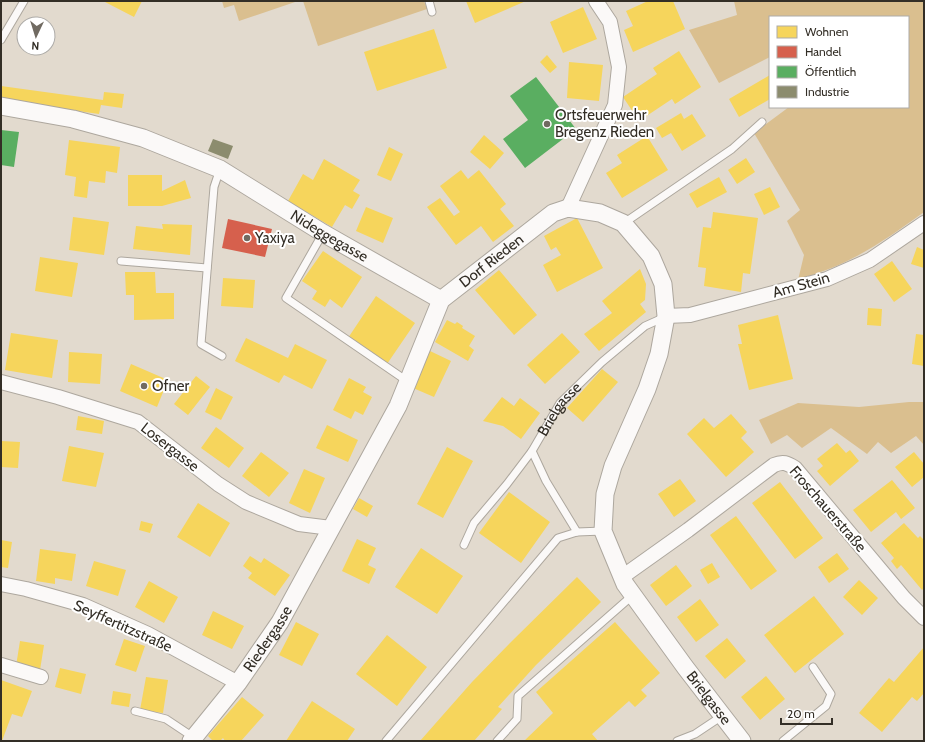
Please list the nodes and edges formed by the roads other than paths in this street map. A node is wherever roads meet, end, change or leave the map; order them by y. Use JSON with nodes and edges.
{"nodes":[{"id":1,"x":24,"y":1,"type":"edge"},
{"id":2,"x":429,"y":1,"type":"edge"},
{"id":3,"x":596,"y":1,"type":"edge"},
{"id":4,"x":432,"y":12,"type":"dead end"},
{"id":5,"x":1,"y":40,"type":"edge"},
{"id":6,"x":1,"y":106,"type":"edge"},
{"id":7,"x":762,"y":122,"type":"dead end"},
{"id":8,"x":220,"y":168,"type":"junction"},
{"id":9,"x":568,"y":208,"type":"junction"},
{"id":10,"x":623,"y":223,"type":"junction"},
{"id":11,"x":924,"y":223,"type":"edge"},
{"id":12,"x":323,"y":233,"type":"junction"},
{"id":13,"x":121,"y":261,"type":"dead end"},
{"id":14,"x":207,"y":268,"type":"junction"},
{"id":15,"x":440,"y":300,"type":"junction"},
{"id":16,"x":666,"y":316,"type":"junction"},
{"id":17,"x":222,"y":356,"type":"dead end"},
{"id":18,"x":407,"y":381,"type":"junction"},
{"id":19,"x":1,"y":382,"type":"edge"},
{"id":20,"x":532,"y":451,"type":"junction"},
{"id":21,"x":331,"y":528,"type":"junction"},
{"id":22,"x":603,"y":531,"type":"junction"},
{"id":23,"x":578,"y":532,"type":"junction"},
{"id":24,"x":464,"y":546,"type":"dead end"},
{"id":25,"x":622,"y":577,"type":"junction"},
{"id":26,"x":1,"y":584,"type":"edge"},
{"id":27,"x":633,"y":595,"type":"junction"},
{"id":28,"x":924,"y":618,"type":"edge"},
{"id":29,"x":1,"y":665,"type":"edge"},
{"id":30,"x":813,"y":667,"type":"dead end"},
{"id":31,"x":41,"y":677,"type":"dead end"},
{"id":32,"x":238,"y":683,"type":"junction"},
{"id":33,"x":135,"y":711,"type":"dead end"},
{"id":34,"x":722,"y":716,"type":"junction"},
{"id":35,"x":192,"y":739,"type":"edge"},
{"id":36,"x":386,"y":741,"type":"edge"},
{"id":37,"x":497,"y":741,"type":"edge"},
{"id":38,"x":677,"y":741,"type":"edge"},
{"id":39,"x":742,"y":741,"type":"edge"},
{"id":40,"x":783,"y":741,"type":"edge"}],
"edges":[{"from":1,"to":5,"type":"lane"},
{"from":2,"to":4,"type":"lane"},
{"from":3,"to":9,"type":"street"},
{"from":6,"to":8,"type":"street","name":"Nideggegasse"},
{"from":7,"to":10,"type":"lane"},
{"from":8,"to":12,"type":"street","name":"Nideggegasse"},
{"from":8,"to":14,"type":"lane"},
{"from":9,"to":10,"type":"street","name":"Brielgasse"},
{"from":9,"to":15,"type":"street","name":"Dorf Rieden"},
{"from":10,"to":16,"type":"street","name":"Brielgasse"},
{"from":11,"to":16,"type":"street","name":"Am Stein"},
{"from":12,"to":15,"type":"street","name":"Nideggegasse"},
{"from":12,"to":18,"type":"lane"},
{"from":13,"to":14,"type":"lane"},
{"from":14,"to":17,"type":"lane"},
{"from":15,"to":18,"type":"street"},
{"from":16,"to":20,"type":"lane","name":"Brielgasse"},
{"from":16,"to":22,"type":"street","name":"Brielgasse"},
{"from":18,"to":21,"type":"street"},
{"from":19,"to":21,"type":"street","name":"Losergasse"},
{"from":20,"to":23,"type":"lane","name":"Brielgasse"},
{"from":20,"to":24,"type":"lane"},
{"from":21,"to":32,"type":"street","name":"Riedergasse"},
{"from":22,"to":23,"type":"lane"},
{"from":22,"to":25,"type":"street","name":"Brielgasse"},
{"from":23,"to":36,"type":"lane"},
{"from":25,"to":27,"type":"street","name":"Brielgasse"},
{"from":25,"to":28,"type":"street","name":"Froschauerstraße"},
{"from":26,"to":32,"type":"street","name":"Seyffertitzstraße"},
{"from":27,"to":34,"type":"street","name":"Brielgasse"},
{"from":27,"to":37,"type":"lane"},
{"from":29,"to":31,"type":"street"},
{"from":30,"to":40,"type":"lane"},
{"from":32,"to":35,"type":"street","name":"Riedergasse"},
{"from":33,"to":35,"type":"lane"},
{"from":34,"to":38,"type":"lane"},
{"from":34,"to":39,"type":"street","name":"Brielgasse"}]}
